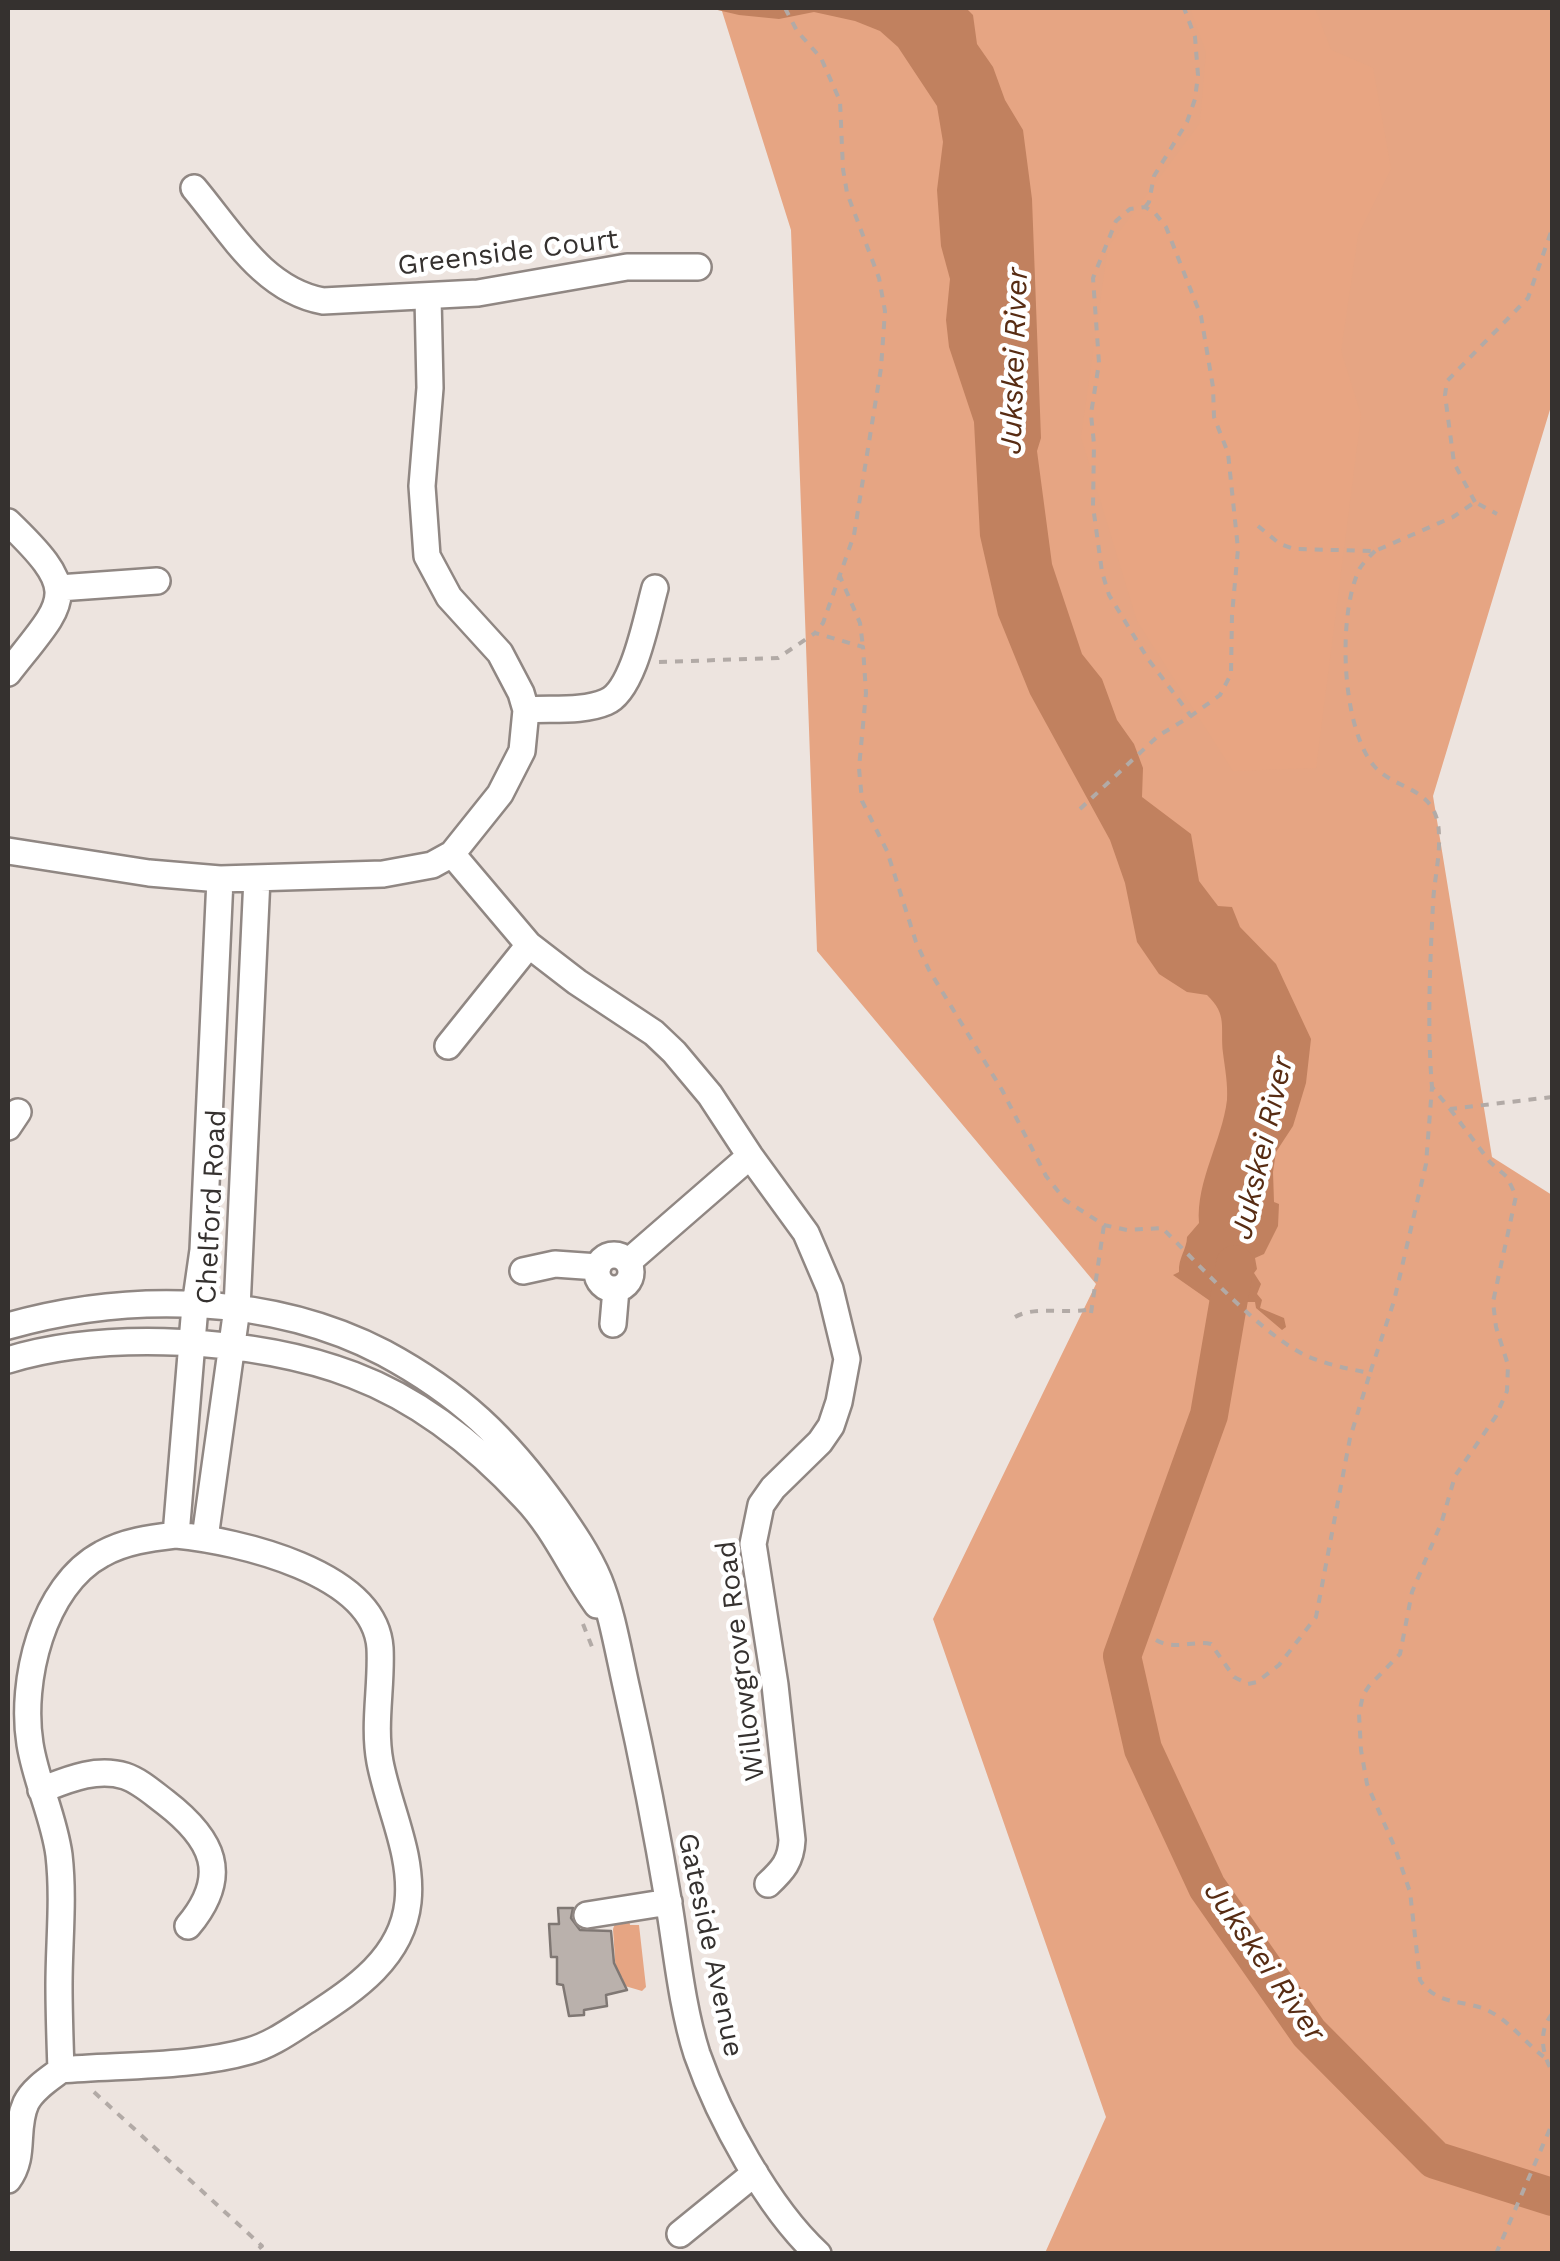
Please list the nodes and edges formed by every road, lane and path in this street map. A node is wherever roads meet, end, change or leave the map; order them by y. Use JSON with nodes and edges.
{"nodes":[{"id":1,"x":785,"y":8,"type":"edge"},
{"id":2,"x":1184,"y":8,"type":"edge"},
{"id":3,"x":194,"y":188,"type":"dead end"},
{"id":4,"x":1145,"y":207,"type":"junction"},
{"id":5,"x":1552,"y":229,"type":"edge"},
{"id":6,"x":698,"y":267,"type":"dead end"},
{"id":7,"x":428,"y":296,"type":"junction"},
{"id":8,"x":1475,"y":502,"type":"junction"},
{"id":9,"x":1497,"y":514,"type":"dead end"},
{"id":10,"x":8,"y":522,"type":"edge"},
{"id":11,"x":1258,"y":526,"type":"dead end"},
{"id":12,"x":1351,"y":549,"type":"junction"},
{"id":13,"x":1375,"y":551,"type":"junction"},
{"id":14,"x":1362,"y":565,"type":"junction"},
{"id":15,"x":839,"y":574,"type":"junction"},
{"id":16,"x":157,"y":581,"type":"dead end"},
{"id":17,"x":60,"y":588,"type":"junction"},
{"id":18,"x":655,"y":588,"type":"dead end"},
{"id":19,"x":815,"y":633,"type":"junction"},
{"id":20,"x":864,"y":647,"type":"junction"},
{"id":21,"x":635,"y":656,"type":"junction"},
{"id":22,"x":8,"y":672,"type":"edge"},
{"id":23,"x":526,"y":710,"type":"junction"},
{"id":24,"x":1190,"y":716,"type":"junction"},
{"id":25,"x":1080,"y":809,"type":"dead end"},
{"id":26,"x":8,"y":851,"type":"edge"},
{"id":27,"x":452,"y":854,"type":"junction"},
{"id":28,"x":257,"y":878,"type":"junction"},
{"id":29,"x":220,"y":879,"type":"junction"},
{"id":30,"x":529,"y":944,"type":"junction"},
{"id":31,"x":448,"y":1046,"type":"dead end"},
{"id":32,"x":1432,"y":1087,"type":"junction"},
{"id":33,"x":1552,"y":1096,"type":"edge"},
{"id":34,"x":1450,"y":1109,"type":"junction"},
{"id":35,"x":750,"y":1156,"type":"junction"},
{"id":36,"x":1104,"y":1225,"type":"junction"},
{"id":37,"x":628,"y":1262,"type":"junction"},
{"id":38,"x":598,"y":1267,"type":"junction"},
{"id":39,"x":523,"y":1271,"type":"dead end"},
{"id":40,"x":616,"y":1288,"type":"junction"},
{"id":41,"x":194,"y":1306,"type":"junction"},
{"id":42,"x":236,"y":1308,"type":"junction"},
{"id":43,"x":1014,"y":1317,"type":"dead end"},
{"id":44,"x":614,"y":1324,"type":"dead end"},
{"id":45,"x":8,"y":1326,"type":"edge"},
{"id":46,"x":191,"y":1344,"type":"junction"},
{"id":47,"x":233,"y":1348,"type":"junction"},
{"id":48,"x":8,"y":1360,"type":"edge"},
{"id":49,"x":1370,"y":1373,"type":"junction"},
{"id":50,"x":188,"y":1400,"type":"junction"},
{"id":51,"x":222,"y":1404,"type":"junction"},
{"id":52,"x":176,"y":1535,"type":"junction"},
{"id":53,"x":205,"y":1538,"type":"junction"},
{"id":54,"x":577,"y":1612,"type":"dead end"},
{"id":55,"x":609,"y":1621,"type":"junction"},
{"id":56,"x":1156,"y":1640,"type":"dead end"},
{"id":57,"x":598,"y":1663,"type":"dead end"},
{"id":58,"x":17,"y":1700,"type":"edge"},
{"id":59,"x":41,"y":1790,"type":"junction"},
{"id":60,"x":768,"y":1884,"type":"dead end"},
{"id":61,"x":668,"y":1902,"type":"junction"},
{"id":62,"x":586,"y":1915,"type":"dead end"},
{"id":63,"x":188,"y":1926,"type":"dead end"},
{"id":64,"x":1552,"y":2014,"type":"edge"},
{"id":65,"x":1544,"y":2057,"type":"junction"},
{"id":66,"x":65,"y":2069,"type":"junction"},
{"id":67,"x":1552,"y":2071,"type":"edge"},
{"id":68,"x":1552,"y":2124,"type":"edge"},
{"id":69,"x":756,"y":2173,"type":"junction"},
{"id":70,"x":8,"y":2180,"type":"edge"},
{"id":71,"x":680,"y":2234,"type":"dead end"},
{"id":72,"x":252,"y":2254,"type":"edge"},
{"id":73,"x":818,"y":2254,"type":"edge"},
{"id":74,"x":1496,"y":2254,"type":"edge"}],
"edges":[{"from":1,"to":15,"type":"path"},
{"from":2,"to":4,"type":"path"},
{"from":3,"to":7,"type":"street","name":"Greenside Court"},
{"from":4,"to":24,"type":"path"},
{"from":4,"to":24,"type":"path"},
{"from":5,"to":8,"type":"path"},
{"from":6,"to":7,"type":"street","name":"Greenside Court"},
{"from":7,"to":23,"type":"street"},
{"from":8,"to":9,"type":"path"},
{"from":8,"to":13,"type":"path"},
{"from":10,"to":17,"type":"street"},
{"from":11,"to":12,"type":"path"},
{"from":12,"to":13,"type":"path"},
{"from":12,"to":14,"type":"path"},
{"from":13,"to":14,"type":"path"},
{"from":14,"to":32,"type":"path"},
{"from":15,"to":19,"type":"path"},
{"from":15,"to":20,"type":"path"},
{"from":16,"to":17,"type":"street"},
{"from":17,"to":22,"type":"street"},
{"from":18,"to":21,"type":"street"},
{"from":19,"to":20,"type":"path"},
{"from":19,"to":21,"type":"path"},
{"from":20,"to":36,"type":"path"},
{"from":21,"to":23,"type":"street"},
{"from":23,"to":27,"type":"street"},
{"from":24,"to":25,"type":"path"},
{"from":26,"to":29,"type":"street"},
{"from":27,"to":28,"type":"street"},
{"from":27,"to":30,"type":"street","name":"Willowgrove Road"},
{"from":28,"to":29,"type":"street"},
{"from":28,"to":42,"type":"street","name":"Chelford Road"},
{"from":29,"to":41,"type":"street","name":"Chelford Road"},
{"from":30,"to":31,"type":"street"},
{"from":30,"to":35,"type":"street","name":"Willowgrove Road"},
{"from":32,"to":34,"type":"path"},
{"from":32,"to":49,"type":"path"},
{"from":33,"to":34,"type":"path"},
{"from":34,"to":65,"type":"path"},
{"from":35,"to":37,"type":"street"},
{"from":35,"to":60,"type":"street","name":"Willowgrove Road"},
{"from":36,"to":43,"type":"path"},
{"from":36,"to":49,"type":"path"},
{"from":37,"to":38,"type":"street"},
{"from":37,"to":40,"type":"street"},
{"from":38,"to":39,"type":"street"},
{"from":38,"to":40,"type":"street"},
{"from":40,"to":44,"type":"street"},
{"from":41,"to":42,"type":"street","name":"Gateside Avenue"},
{"from":41,"to":45,"type":"street","name":"Gateside Avenue"},
{"from":41,"to":46,"type":"street","name":"Chelford Road"},
{"from":42,"to":47,"type":"street","name":"Chelford Road"},
{"from":42,"to":55,"type":"street","name":"Gateside Avenue"},
{"from":46,"to":47,"type":"street","name":"Gateside Avenue"},
{"from":46,"to":48,"type":"street","name":"Gateside Avenue"},
{"from":46,"to":50,"type":"street","name":"Chelford Road"},
{"from":47,"to":51,"type":"street","name":"Chelford Road"},
{"from":47,"to":55,"type":"street","name":"Gateside Avenue"},
{"from":49,"to":56,"type":"path"},
{"from":50,"to":51,"type":"street"},
{"from":50,"to":52,"type":"street","name":"Chelford Road"},
{"from":51,"to":53,"type":"street","name":"Chelford Road"},
{"from":52,"to":53,"type":"street"},
{"from":52,"to":58,"type":"street"},
{"from":53,"to":66,"type":"street"},
{"from":54,"to":57,"type":"path"},
{"from":55,"to":61,"type":"street","name":"Gateside Avenue"},
{"from":58,"to":59,"type":"street"},
{"from":59,"to":63,"type":"street"},
{"from":59,"to":66,"type":"street"},
{"from":61,"to":62,"type":"street"},
{"from":61,"to":69,"type":"street","name":"Gateside Avenue"},
{"from":64,"to":65,"type":"path"},
{"from":65,"to":67,"type":"path"},
{"from":66,"to":70,"type":"street"},
{"from":66,"to":72,"type":"path"},
{"from":68,"to":74,"type":"path"},
{"from":69,"to":71,"type":"street"},
{"from":69,"to":73,"type":"street","name":"Gateside Avenue"}]}
